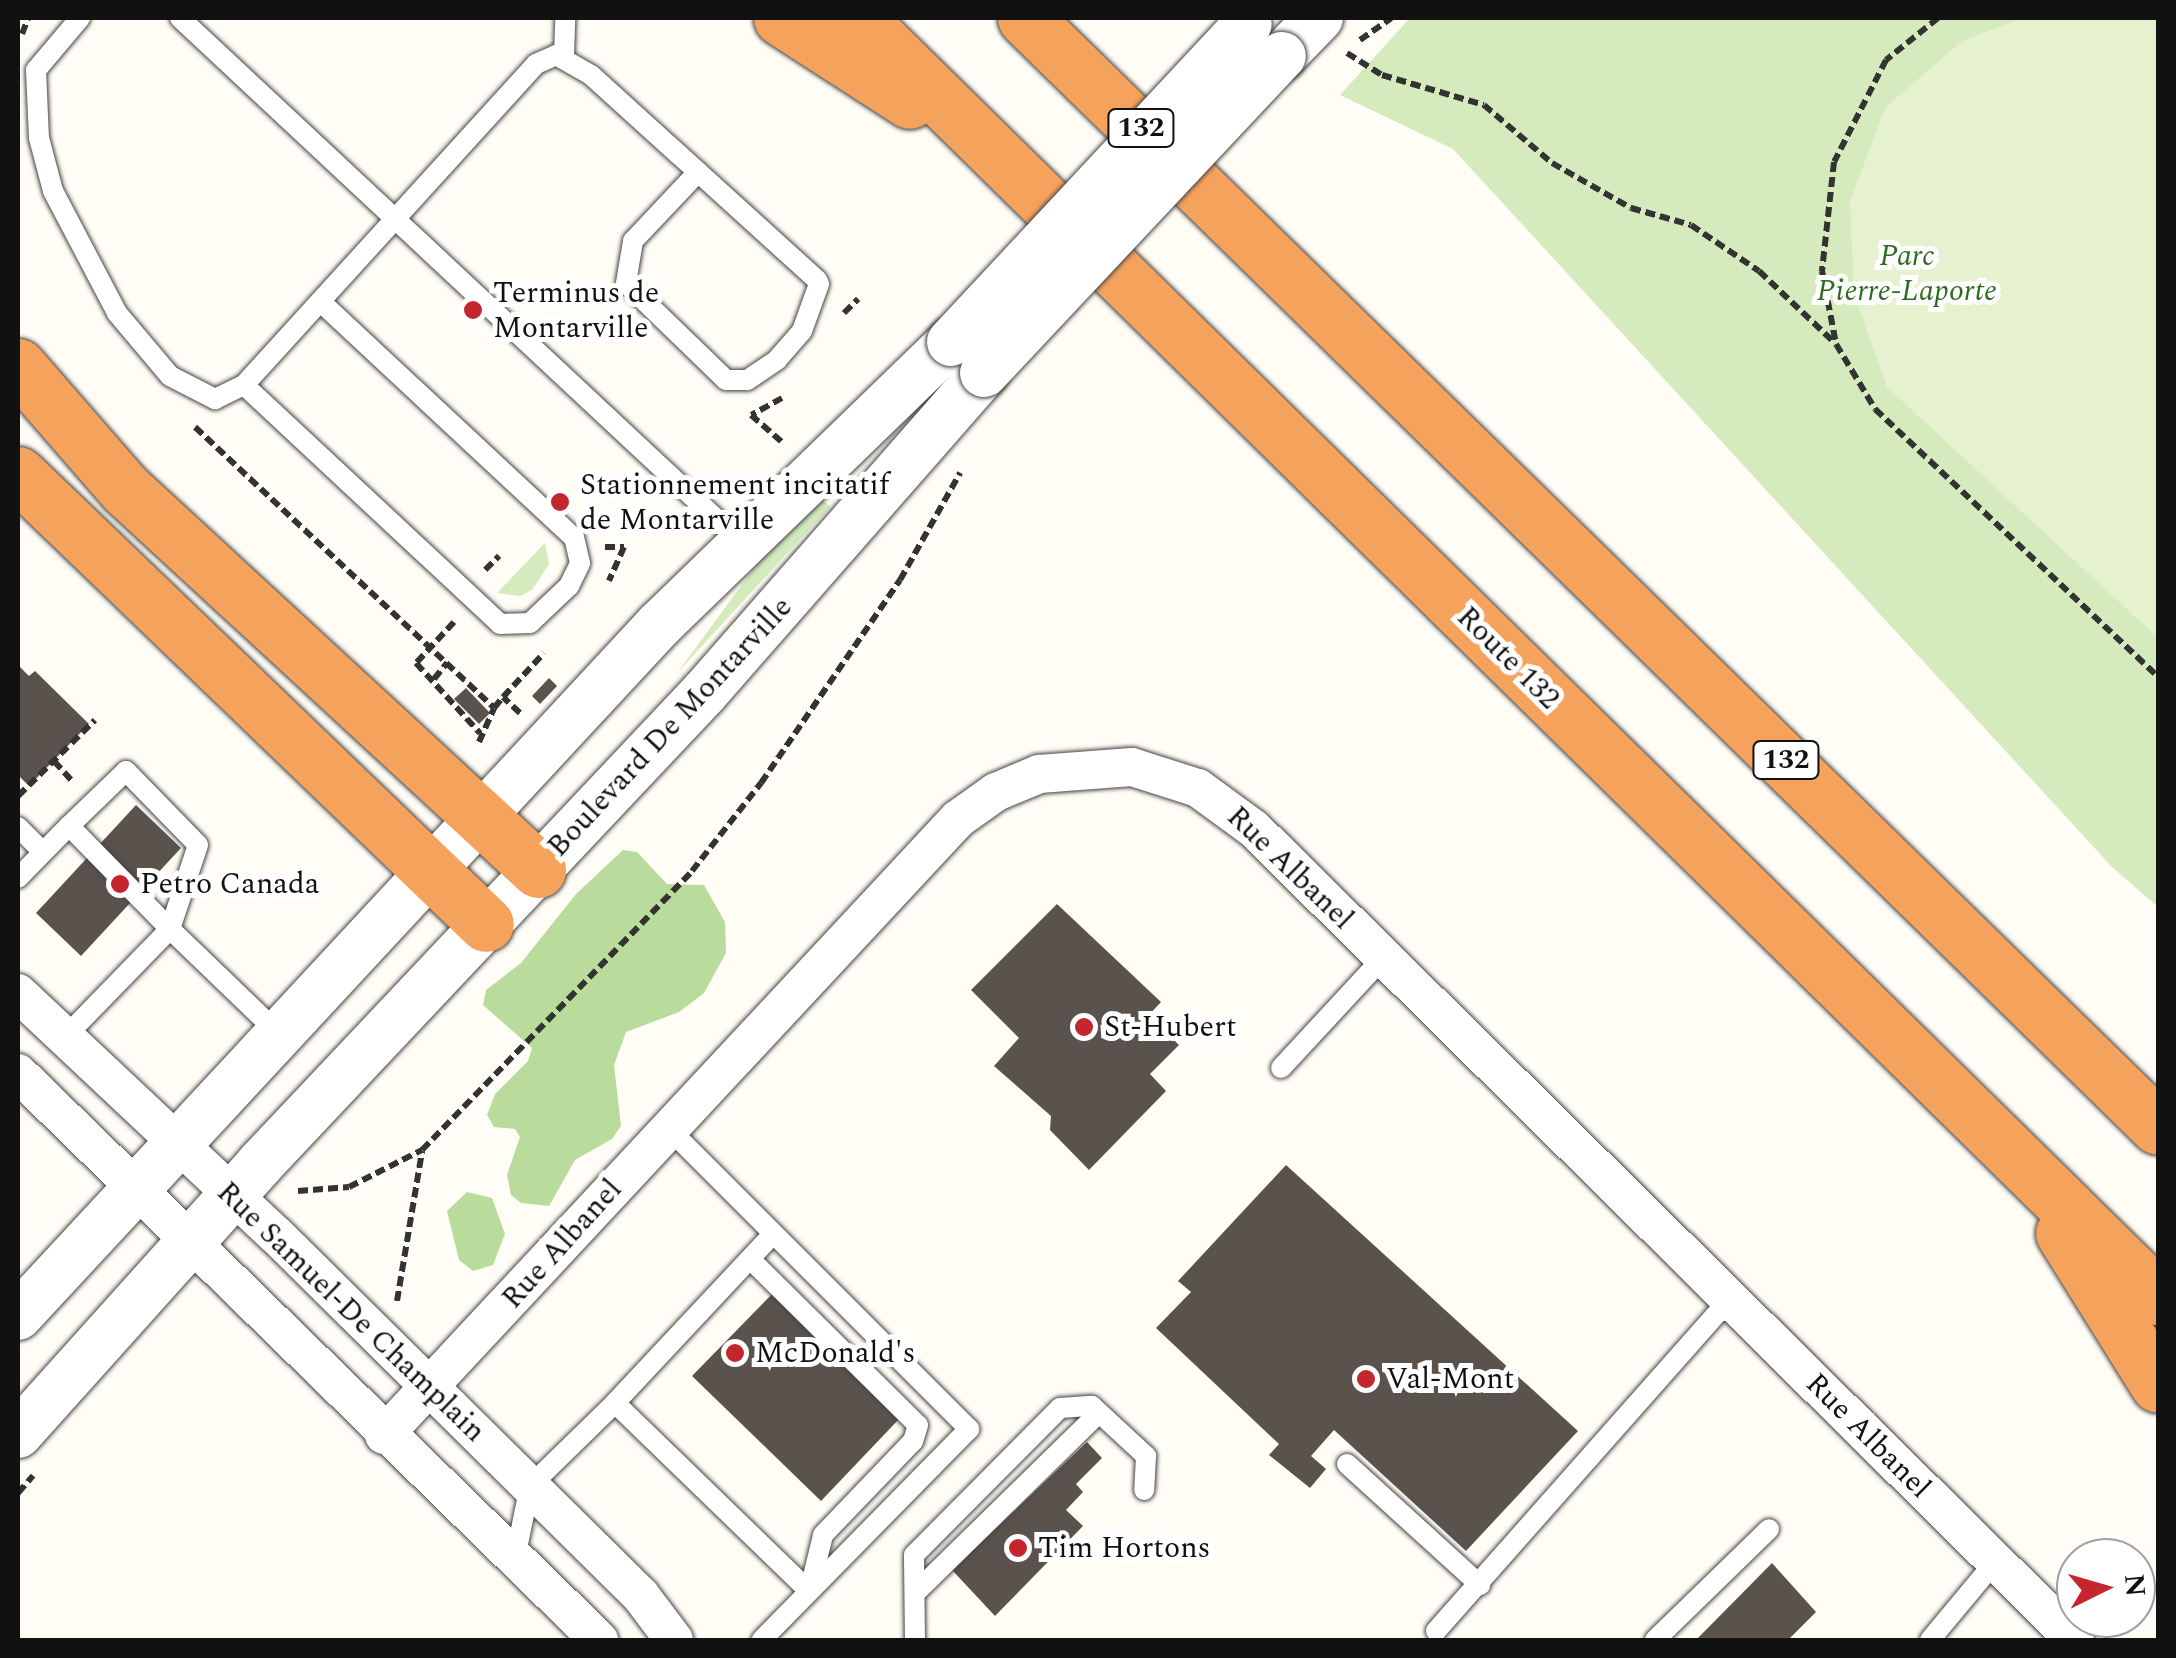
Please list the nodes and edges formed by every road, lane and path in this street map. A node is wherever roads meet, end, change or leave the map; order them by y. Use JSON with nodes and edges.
{"nodes":[{"id":1,"x":80,"y":18,"type":"edge"},
{"id":2,"x":180,"y":18,"type":"edge"},
{"id":3,"x":566,"y":18,"type":"edge"},
{"id":4,"x":781,"y":18,"type":"edge"},
{"id":5,"x":858,"y":18,"type":"edge"},
{"id":6,"x":1026,"y":18,"type":"edge"},
{"id":7,"x":1082,"y":18,"type":"edge"},
{"id":8,"x":1938,"y":18,"type":"edge"},
{"id":9,"x":1251,"y":21,"type":"edge"},
{"id":10,"x":1332,"y":34,"type":"edge"},
{"id":11,"x":564,"y":55,"type":"junction"},
{"id":12,"x":1005,"y":162,"type":"junction"},
{"id":13,"x":698,"y":172,"type":"junction"},
{"id":14,"x":395,"y":219,"type":"junction"},
{"id":15,"x":1257,"y":239,"type":"junction"},
{"id":16,"x":320,"y":301,"type":"junction"},
{"id":17,"x":1836,"y":344,"type":"junction"},
{"id":18,"x":968,"y":358,"type":"junction"},
{"id":19,"x":18,"y":366,"type":"edge"},
{"id":20,"x":244,"y":385,"type":"junction"},
{"id":21,"x":186,"y":419,"type":"dead end"},
{"id":22,"x":969,"y":456,"type":"dead end"},
{"id":23,"x":18,"y":474,"type":"edge"},
{"id":24,"x":741,"y":542,"type":"junction"},
{"id":25,"x":430,"y":648,"type":"junction"},
{"id":26,"x":447,"y":664,"type":"junction"},
{"id":27,"x":2158,"y":677,"type":"edge"},
{"id":28,"x":434,"y":678,"type":"junction"},
{"id":29,"x":503,"y":698,"type":"dead end"},
{"id":30,"x":494,"y":708,"type":"junction"},
{"id":31,"x":95,"y":720,"type":"dead end"},
{"id":32,"x":18,"y":796,"type":"edge"},
{"id":33,"x":482,"y":819,"type":"junction"},
{"id":34,"x":69,"y":826,"type":"junction"},
{"id":35,"x":18,"y":827,"type":"edge"},
{"id":36,"x":43,"y":852,"type":"junction"},
{"id":37,"x":538,"y":870,"type":"junction"},
{"id":38,"x":430,"y":872,"type":"junction"},
{"id":39,"x":18,"y":878,"type":"edge"},
{"id":40,"x":486,"y":924,"type":"junction"},
{"id":41,"x":170,"y":929,"type":"junction"},
{"id":42,"x":1382,"y":958,"type":"junction"},
{"id":43,"x":18,"y":993,"type":"edge"},
{"id":44,"x":278,"y":1033,"type":"junction"},
{"id":45,"x":64,"y":1038,"type":"junction"},
{"id":46,"x":1282,"y":1068,"type":"dead end"},
{"id":47,"x":18,"y":1073,"type":"edge"},
{"id":48,"x":668,"y":1128,"type":"junction"},
{"id":49,"x":2158,"y":1128,"type":"edge"},
{"id":50,"x":174,"y":1142,"type":"junction"},
{"id":51,"x":422,"y":1150,"type":"junction"},
{"id":52,"x":2019,"y":1163,"type":"junction"},
{"id":53,"x":131,"y":1188,"type":"junction"},
{"id":54,"x":298,"y":1190,"type":"dead end"},
{"id":55,"x":232,"y":1196,"type":"junction"},
{"id":56,"x":773,"y":1234,"type":"junction"},
{"id":57,"x":188,"y":1245,"type":"junction"},
{"id":58,"x":750,"y":1259,"type":"junction"},
{"id":59,"x":2158,"y":1298,"type":"edge"},
{"id":60,"x":1730,"y":1299,"type":"junction"},
{"id":61,"x":396,"y":1312,"type":"dead end"},
{"id":62,"x":18,"y":1316,"type":"edge"},
{"id":63,"x":2158,"y":1384,"type":"edge"},
{"id":64,"x":429,"y":1388,"type":"junction"},
{"id":65,"x":615,"y":1402,"type":"junction"},
{"id":66,"x":1099,"y":1412,"type":"junction"},
{"id":67,"x":18,"y":1434,"type":"edge"},
{"id":68,"x":384,"y":1435,"type":"junction"},
{"id":69,"x":1347,"y":1464,"type":"dead end"},
{"id":70,"x":530,"y":1486,"type":"junction"},
{"id":71,"x":1144,"y":1490,"type":"dead end"},
{"id":72,"x":1769,"y":1530,"type":"dead end"},
{"id":73,"x":1995,"y":1562,"type":"junction"},
{"id":74,"x":514,"y":1564,"type":"junction"},
{"id":75,"x":1480,"y":1585,"type":"junction"},
{"id":76,"x":810,"y":1592,"type":"junction"},
{"id":77,"x":915,"y":1593,"type":"junction"},
{"id":78,"x":1436,"y":1631,"type":"dead end"},
{"id":79,"x":600,"y":1640,"type":"edge"},
{"id":80,"x":674,"y":1640,"type":"edge"},
{"id":81,"x":762,"y":1640,"type":"edge"},
{"id":82,"x":915,"y":1640,"type":"edge"},
{"id":83,"x":1655,"y":1640,"type":"edge"},
{"id":84,"x":1930,"y":1640,"type":"edge"},
{"id":85,"x":2075,"y":1640,"type":"edge"}],
"edges":[{"from":1,"to":20,"type":"lane"},
{"from":2,"to":14,"type":"lane"},
{"from":3,"to":11,"type":"lane"},
{"from":4,"to":12,"type":"highway"},
{"from":5,"to":12,"type":"highway","name":"Route 132"},
{"from":6,"to":15,"type":"highway","number":"132"},
{"from":7,"to":15,"type":"highway"},
{"from":8,"to":17,"type":"path"},
{"from":9,"to":18,"type":"street","name":"Boulevard De Montarville","bridge":true},
{"from":10,"to":17,"type":"path"},
{"from":10,"to":18,"type":"street","name":"Boulevard De Montarville","bridge":true},
{"from":11,"to":13,"type":"lane"},
{"from":11,"to":14,"type":"lane"},
{"from":12,"to":52,"type":"highway","name":"Route 132"},
{"from":13,"to":13,"type":"lane"},
{"from":14,"to":16,"type":"lane"},
{"from":14,"to":24,"type":"lane"},
{"from":15,"to":49,"type":"highway","number":"132"},
{"from":16,"to":20,"type":"lane"},
{"from":16,"to":20,"type":"lane"},
{"from":17,"to":27,"type":"path"},
{"from":18,"to":24,"type":"street","name":"Boulevard De Montarville"},
{"from":18,"to":37,"type":"street","name":"Boulevard De Montarville"},
{"from":19,"to":33,"type":"highway"},
{"from":21,"to":25,"type":"path"},
{"from":22,"to":51,"type":"path"},
{"from":23,"to":38,"type":"highway"},
{"from":24,"to":33,"type":"street","name":"Boulevard De Montarville"},
{"from":25,"to":26,"type":"path"},
{"from":25,"to":28,"type":"path"},
{"from":26,"to":28,"type":"path"},
{"from":26,"to":30,"type":"path"},
{"from":28,"to":30,"type":"path"},
{"from":29,"to":30,"type":"path"},
{"from":31,"to":32,"type":"path"},
{"from":33,"to":37,"type":"highway"},
{"from":33,"to":38,"type":"street","name":"Boulevard De Montarville"},
{"from":34,"to":36,"type":"lane"},
{"from":34,"to":41,"type":"lane"},
{"from":34,"to":41,"type":"lane"},
{"from":35,"to":36,"type":"lane"},
{"from":36,"to":39,"type":"lane"},
{"from":37,"to":40,"type":"street","name":"Boulevard De Montarville"},
{"from":38,"to":40,"type":"highway"},
{"from":38,"to":44,"type":"street","name":"Boulevard De Montarville"},
{"from":40,"to":55,"type":"street","name":"Boulevard De Montarville"},
{"from":41,"to":44,"type":"lane"},
{"from":41,"to":45,"type":"lane"},
{"from":42,"to":46,"type":"lane"},
{"from":42,"to":48,"type":"street","name":"Rue Albanel"},
{"from":42,"to":60,"type":"street","name":"Rue Albanel"},
{"from":43,"to":45,"type":"street","name":"Rue Samuel-De Champlain"},
{"from":44,"to":50,"type":"street","name":"Boulevard De Montarville"},
{"from":45,"to":50,"type":"street","name":"Rue Samuel-De Champlain"},
{"from":47,"to":53,"type":"street"},
{"from":48,"to":56,"type":"lane"},
{"from":48,"to":64,"type":"street","name":"Rue Albanel"},
{"from":50,"to":53,"type":"street","name":"Boulevard De Montarville"},
{"from":50,"to":55,"type":"street","name":"Rue Samuel-De Champlain"},
{"from":51,"to":54,"type":"path"},
{"from":51,"to":61,"type":"path"},
{"from":52,"to":59,"type":"highway","name":"Route 132"},
{"from":52,"to":63,"type":"highway"},
{"from":53,"to":57,"type":"street"},
{"from":53,"to":62,"type":"street","name":"Boulevard De Montarville"},
{"from":55,"to":57,"type":"street","name":"Boulevard De Montarville"},
{"from":55,"to":64,"type":"street","name":"Rue Samuel-De Champlain"},
{"from":56,"to":58,"type":"lane"},
{"from":56,"to":76,"type":"lane"},
{"from":57,"to":67,"type":"street","name":"Boulevard De Montarville"},
{"from":57,"to":68,"type":"street"},
{"from":58,"to":65,"type":"lane"},
{"from":58,"to":76,"type":"lane"},
{"from":60,"to":73,"type":"street","name":"Rue Albanel"},
{"from":60,"to":75,"type":"lane"},
{"from":64,"to":68,"type":"street","name":"Rue Albanel"},
{"from":64,"to":70,"type":"street","name":"Rue Samuel-De Champlain"},
{"from":65,"to":70,"type":"lane"},
{"from":65,"to":76,"type":"lane"},
{"from":66,"to":71,"type":"lane"},
{"from":66,"to":77,"type":"lane"},
{"from":66,"to":77,"type":"lane"},
{"from":68,"to":74,"type":"street"},
{"from":69,"to":75,"type":"lane"},
{"from":70,"to":74,"type":"lane"},
{"from":70,"to":80,"type":"street","name":"Rue Samuel-De Champlain"},
{"from":72,"to":83,"type":"lane"},
{"from":73,"to":84,"type":"lane"},
{"from":73,"to":85,"type":"street","name":"Rue Albanel"},
{"from":74,"to":79,"type":"street"},
{"from":75,"to":78,"type":"lane"},
{"from":76,"to":81,"type":"lane"},
{"from":77,"to":82,"type":"lane"}]}
